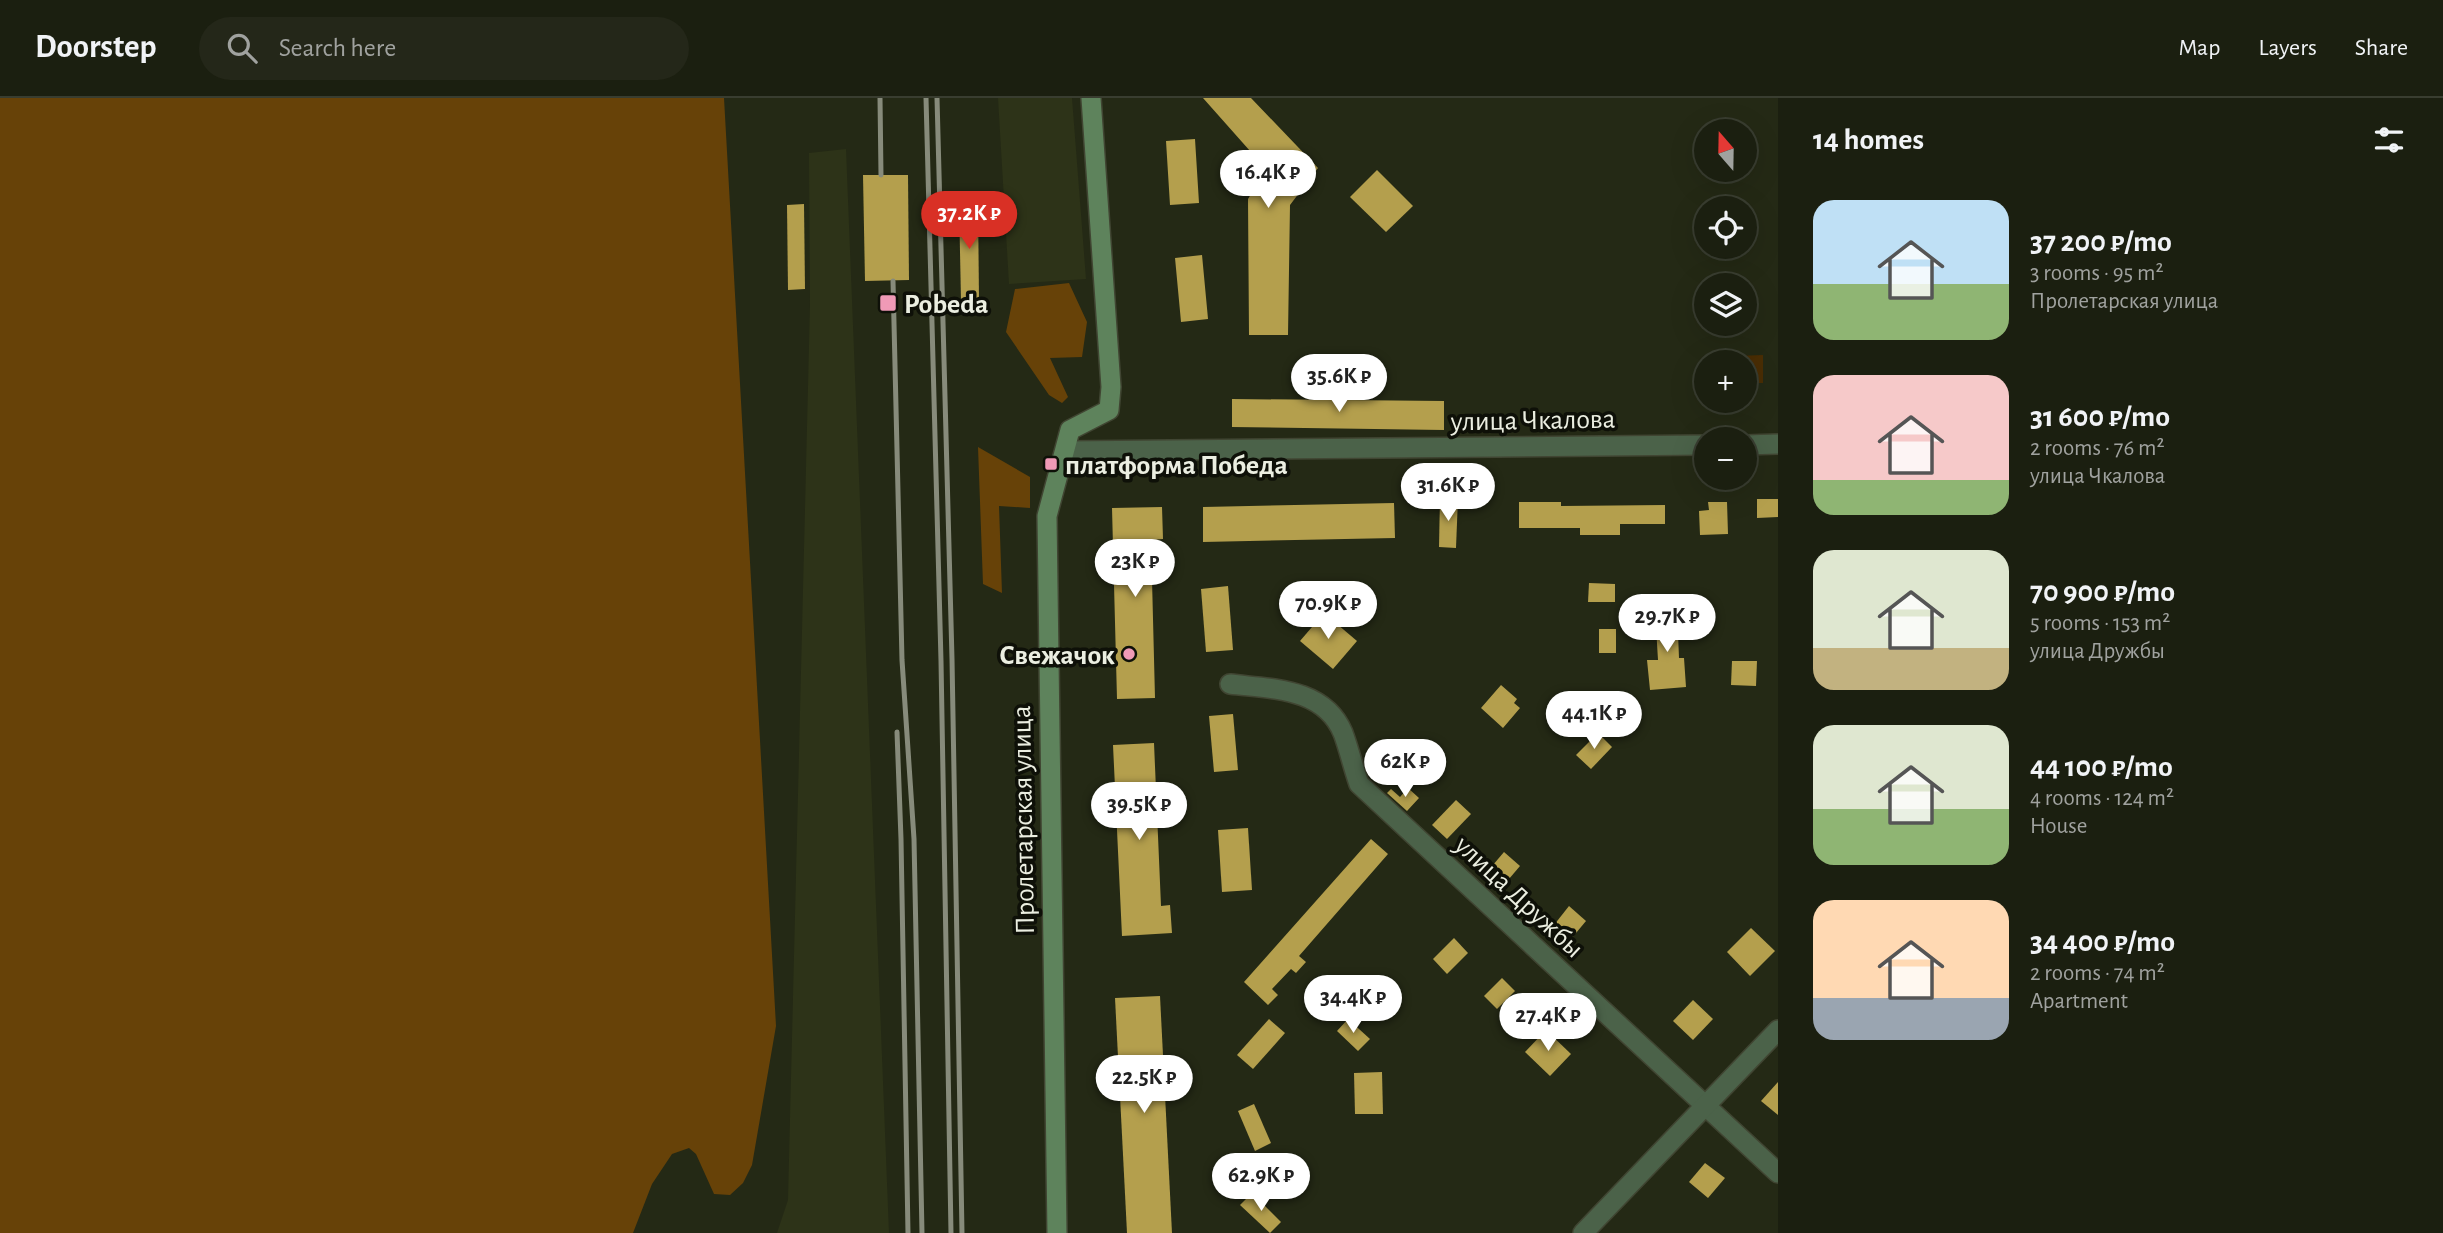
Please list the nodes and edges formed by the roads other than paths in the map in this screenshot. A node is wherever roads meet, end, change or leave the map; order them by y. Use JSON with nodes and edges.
{"nodes":[{"id":1,"x":1091,"y":98,"type":"edge"},
{"id":2,"x":1778,"y":444,"type":"edge"},
{"id":3,"x":1694,"y":445,"type":"edge"},
{"id":4,"x":1757,"y":445,"type":"edge"},
{"id":5,"x":1066,"y":451,"type":"junction"},
{"id":6,"x":1230,"y":684,"type":"dead end"},
{"id":7,"x":1778,"y":1030,"type":"edge"},
{"id":8,"x":1704,"y":1107,"type":"junction"},
{"id":9,"x":1778,"y":1174,"type":"edge"},
{"id":10,"x":1057,"y":1233,"type":"edge"},
{"id":11,"x":1583,"y":1233,"type":"edge"}],
"edges":[{"from":1,"to":5,"type":"main road","name":"Пролетарская улица"},
{"from":2,"to":4,"type":"street"},
{"from":3,"to":5,"type":"street","name":"улица Чкалова"},
{"from":5,"to":10,"type":"main road","name":"Пролетарская улица"},
{"from":6,"to":8,"type":"street","name":"улица Дружбы"},
{"from":7,"to":8,"type":"street"},
{"from":8,"to":9,"type":"street","name":"улица Дружбы"},
{"from":8,"to":11,"type":"street"}]}
